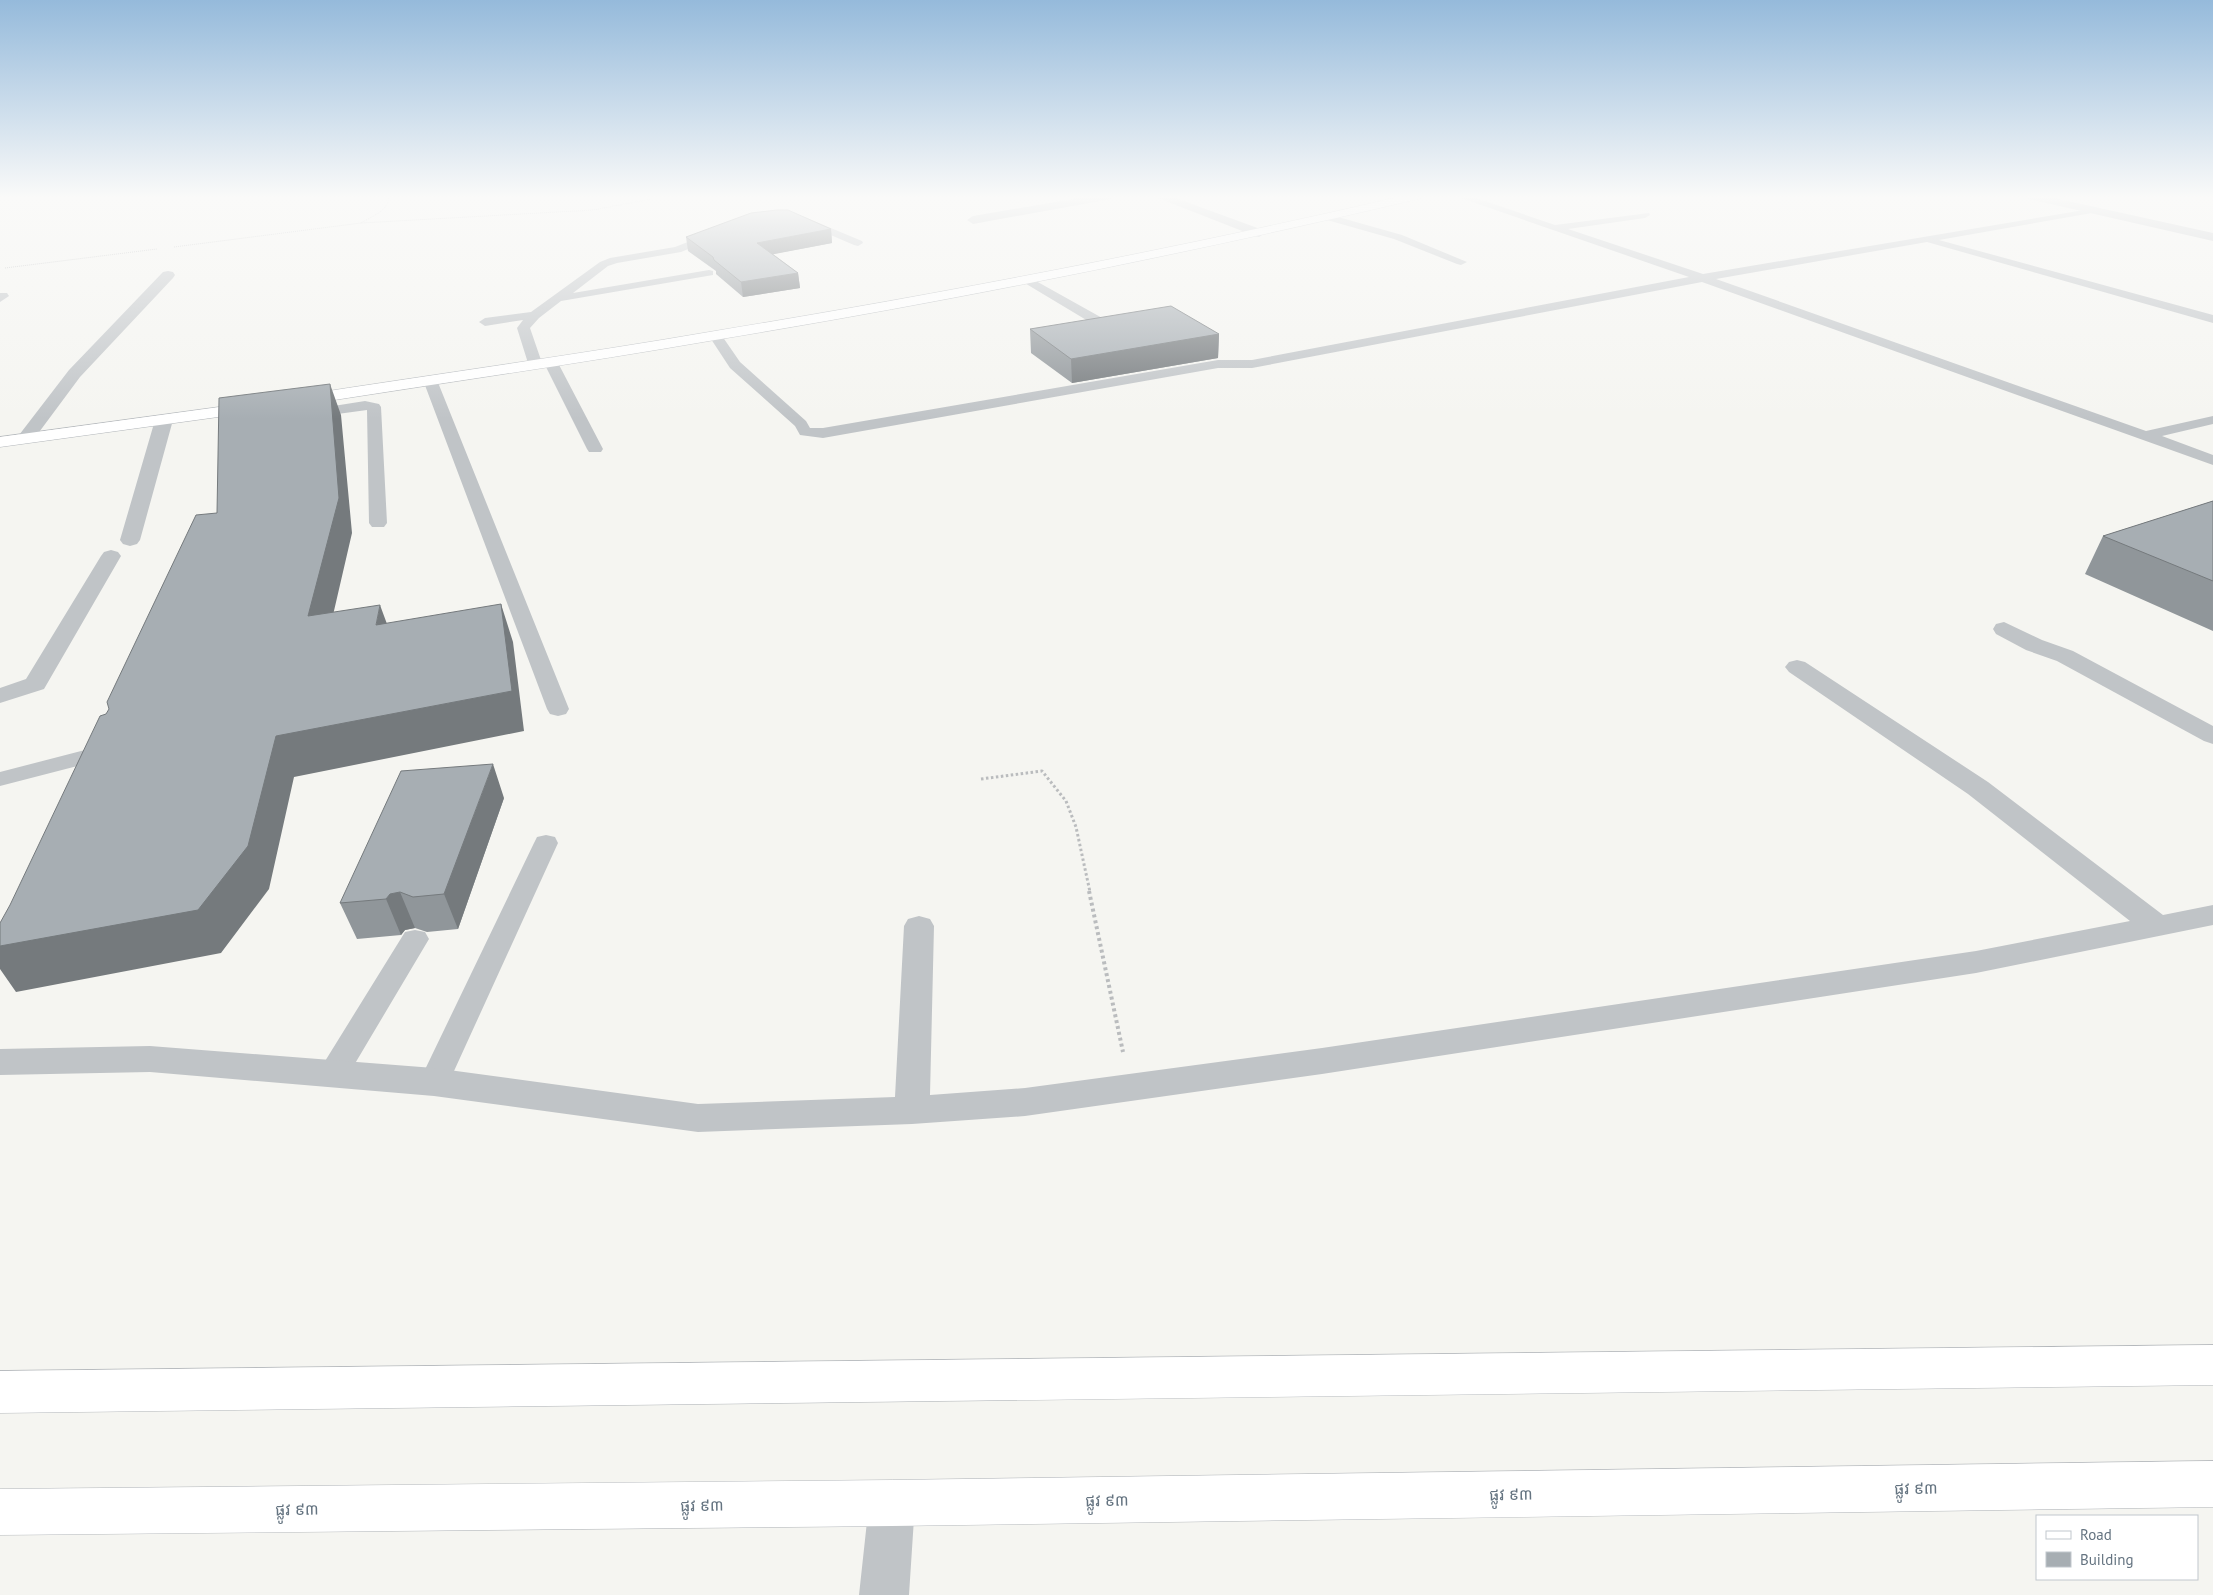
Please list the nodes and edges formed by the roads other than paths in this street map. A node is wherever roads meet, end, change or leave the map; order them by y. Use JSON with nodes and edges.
{"nodes":[{"id":1,"x":597,"y":270,"type":"edge"},
{"id":2,"x":1075,"y":270,"type":"edge"},
{"id":3,"x":1680,"y":270,"type":"edge"},
{"id":4,"x":1746,"y":270,"type":"edge"},
{"id":5,"x":2040,"y":270,"type":"edge"},
{"id":6,"x":709,"y":273,"type":"edge"},
{"id":7,"x":168,"y":275,"type":"dead end"},
{"id":8,"x":1703,"y":278,"type":"junction"},
{"id":9,"x":1027,"y":280,"type":"junction"},
{"id":10,"x":560,"y":298,"type":"junction"},
{"id":11,"x":2213,"y":304,"type":"edge"},
{"id":12,"x":2184,"y":310,"type":"junction"},
{"id":13,"x":535,"y":314,"type":"junction"},
{"id":14,"x":2213,"y":319,"type":"edge"},
{"id":15,"x":485,"y":322,"type":"dead end"},
{"id":16,"x":1108,"y":327,"type":"edge"},
{"id":17,"x":715,"y":336,"type":"junction"},
{"id":18,"x":542,"y":362,"type":"junction"},
{"id":19,"x":430,"y":380,"type":"junction"},
{"id":20,"x":276,"y":410,"type":"junction"},
{"id":21,"x":164,"y":420,"type":"junction"},
{"id":22,"x":2213,"y":420,"type":"edge"},
{"id":23,"x":2144,"y":436,"type":"junction"},
{"id":24,"x":25,"y":439,"type":"junction"},
{"id":25,"x":0,"y":442,"type":"edge"},
{"id":26,"x":594,"y":448,"type":"dead end"},
{"id":27,"x":2213,"y":460,"type":"edge"},
{"id":28,"x":378,"y":523,"type":"dead end"},
{"id":29,"x":130,"y":540,"type":"dead end"},
{"id":30,"x":110,"y":556,"type":"dead end"},
{"id":31,"x":2004,"y":629,"type":"dead end"},
{"id":32,"x":1796,"y":667,"type":"dead end"},
{"id":33,"x":0,"y":696,"type":"edge"},
{"id":34,"x":558,"y":709,"type":"dead end"},
{"id":35,"x":2213,"y":736,"type":"edge"},
{"id":36,"x":118,"y":748,"type":"edge"},
{"id":37,"x":0,"y":779,"type":"edge"},
{"id":38,"x":546,"y":843,"type":"dead end"},
{"id":39,"x":2213,"y":915,"type":"edge"},
{"id":40,"x":918,"y":926,"type":"dead end"},
{"id":41,"x":2157,"y":926,"type":"junction"},
{"id":42,"x":415,"y":939,"type":"dead end"},
{"id":43,"x":0,"y":1062,"type":"edge"},
{"id":44,"x":333,"y":1074,"type":"junction"},
{"id":45,"x":434,"y":1082,"type":"junction"},
{"id":46,"x":912,"y":1110,"type":"junction"},
{"id":47,"x":2213,"y":1365,"type":"edge"},
{"id":48,"x":0,"y":1392,"type":"edge"},
{"id":49,"x":2213,"y":1484,"type":"edge"},
{"id":50,"x":892,"y":1503,"type":"junction"},
{"id":51,"x":0,"y":1512,"type":"edge"},
{"id":52,"x":884,"y":1595,"type":"edge"}],
"edges":[{"from":1,"to":10,"type":"lane"},
{"from":2,"to":9,"type":"street"},
{"from":3,"to":8,"type":"lane"},
{"from":4,"to":8,"type":"lane"},
{"from":5,"to":12,"type":"lane"},
{"from":6,"to":10,"type":"lane"},
{"from":7,"to":24,"type":"street"},
{"from":8,"to":17,"type":"lane"},
{"from":8,"to":23,"type":"lane"},
{"from":9,"to":16,"type":"lane"},
{"from":9,"to":17,"type":"street"},
{"from":10,"to":13,"type":"lane"},
{"from":11,"to":12,"type":"lane"},
{"from":12,"to":14,"type":"lane"},
{"from":13,"to":15,"type":"lane"},
{"from":13,"to":18,"type":"lane"},
{"from":17,"to":18,"type":"street"},
{"from":18,"to":19,"type":"street"},
{"from":18,"to":26,"type":"lane"},
{"from":19,"to":20,"type":"street"},
{"from":19,"to":34,"type":"lane"},
{"from":20,"to":21,"type":"street"},
{"from":20,"to":28,"type":"lane"},
{"from":21,"to":24,"type":"street"},
{"from":21,"to":29,"type":"street"},
{"from":22,"to":23,"type":"lane"},
{"from":23,"to":27,"type":"lane"},
{"from":24,"to":25,"type":"street"},
{"from":30,"to":33,"type":"street"},
{"from":31,"to":35,"type":"street"},
{"from":32,"to":41,"type":"street"},
{"from":36,"to":37,"type":"lane"},
{"from":38,"to":45,"type":"lane"},
{"from":39,"to":41,"type":"street"},
{"from":40,"to":46,"type":"street"},
{"from":41,"to":46,"type":"street"},
{"from":42,"to":44,"type":"lane"},
{"from":43,"to":44,"type":"street"},
{"from":44,"to":45,"type":"street"},
{"from":45,"to":46,"type":"street"},
{"from":47,"to":48,"type":"street"},
{"from":49,"to":50,"type":"street","name":"ផ្លូវ ៩៣"},
{"from":50,"to":51,"type":"street","name":"ផ្លូវ ៩៣"},
{"from":50,"to":52,"type":"street"}]}
